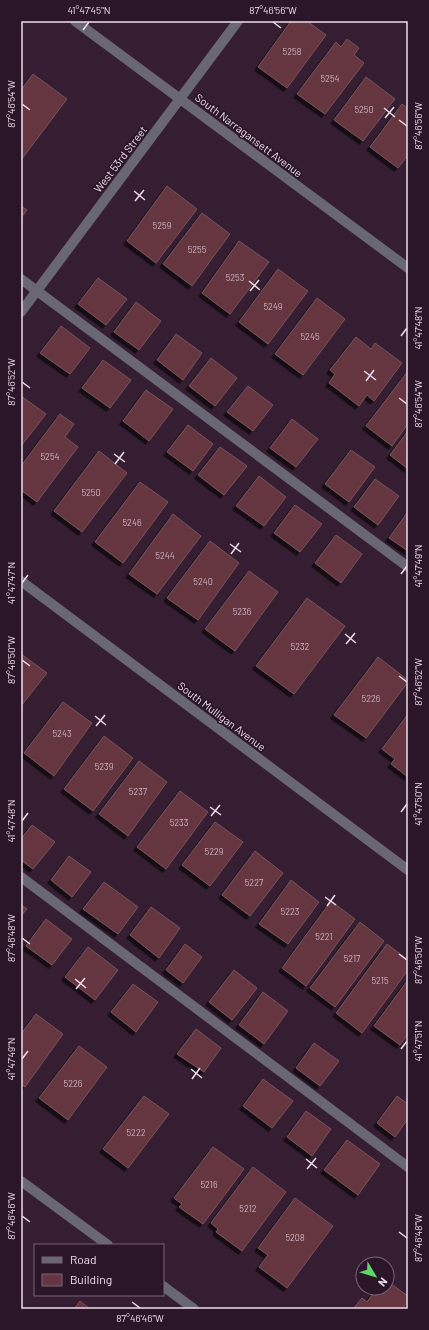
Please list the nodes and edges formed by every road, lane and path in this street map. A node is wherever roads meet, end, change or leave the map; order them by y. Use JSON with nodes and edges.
{"nodes":[{"id":1,"x":76,"y":21,"type":"edge"},
{"id":2,"x":238,"y":21,"type":"edge"},
{"id":3,"x":180,"y":98,"type":"junction"},
{"id":4,"x":408,"y":268,"type":"edge"},
{"id":5,"x":21,"y":279,"type":"edge"},
{"id":6,"x":37,"y":290,"type":"junction"},
{"id":7,"x":21,"y":312,"type":"edge"},
{"id":8,"x":408,"y":567,"type":"edge"},
{"id":9,"x":21,"y":581,"type":"edge"},
{"id":10,"x":408,"y":870,"type":"edge"},
{"id":11,"x":21,"y":877,"type":"edge"},
{"id":12,"x":408,"y":1167,"type":"edge"},
{"id":13,"x":21,"y":1181,"type":"edge"},
{"id":14,"x":107,"y":1244,"type":"edge"},
{"id":15,"x":164,"y":1287,"type":"edge"},
{"id":16,"x":194,"y":1309,"type":"edge"}],
"edges":[{"from":1,"to":3,"type":"street","name":"South Narragansett Avenue"},
{"from":2,"to":3,"type":"street","name":"West 53rd Street"},
{"from":3,"to":4,"type":"street","name":"South Narragansett Avenue"},
{"from":3,"to":6,"type":"street","name":"West 53rd Street"},
{"from":5,"to":6,"type":"street"},
{"from":6,"to":7,"type":"street","name":"West 53rd Street"},
{"from":6,"to":8,"type":"street"},
{"from":9,"to":10,"type":"street","name":"South Mulligan Avenue"},
{"from":11,"to":12,"type":"street"},
{"from":13,"to":14,"type":"street"},
{"from":15,"to":16,"type":"street"}]}
